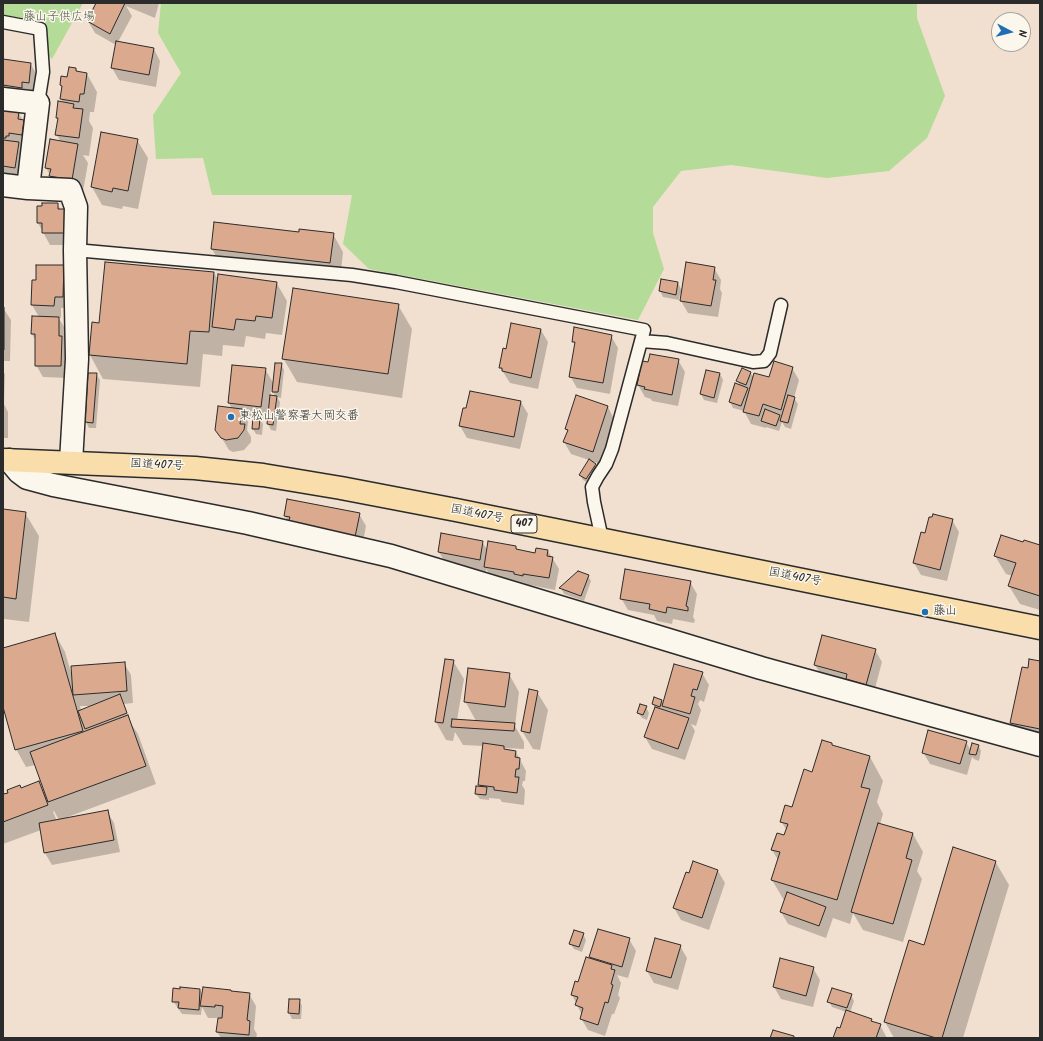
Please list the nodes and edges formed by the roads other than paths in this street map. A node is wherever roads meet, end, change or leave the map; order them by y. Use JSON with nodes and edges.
{"nodes":[{"id":1,"x":3,"y":22,"type":"edge"},
{"id":2,"x":3,"y":99,"type":"edge"},
{"id":3,"x":38,"y":103,"type":"junction"},
{"id":4,"x":3,"y":185,"type":"edge"},
{"id":5,"x":28,"y":188,"type":"junction"},
{"id":6,"x":75,"y":250,"type":"junction"},
{"id":7,"x":781,"y":305,"type":"dead end"},
{"id":8,"x":641,"y":341,"type":"junction"},
{"id":9,"x":6,"y":460,"type":"edge"},
{"id":10,"x":71,"y":462,"type":"junction"},
{"id":11,"x":602,"y":539,"type":"junction"},
{"id":12,"x":1040,"y":628,"type":"edge"},
{"id":13,"x":1040,"y":745,"type":"edge"}],
"edges":[{"from":1,"to":3,"type":"lane"},
{"from":2,"to":3,"type":"street"},
{"from":3,"to":5,"type":"street"},
{"from":4,"to":5,"type":"street"},
{"from":5,"to":6,"type":"street"},
{"from":6,"to":8,"type":"lane"},
{"from":6,"to":10,"type":"street"},
{"from":7,"to":8,"type":"lane"},
{"from":8,"to":11,"type":"lane"},
{"from":9,"to":10,"type":"highway","name":"国道407号","number":"407"},
{"from":9,"to":13,"type":"street"},
{"from":10,"to":11,"type":"highway","name":"国道407号","number":"407"},
{"from":11,"to":12,"type":"highway","name":"国道407号","number":"407"}]}
